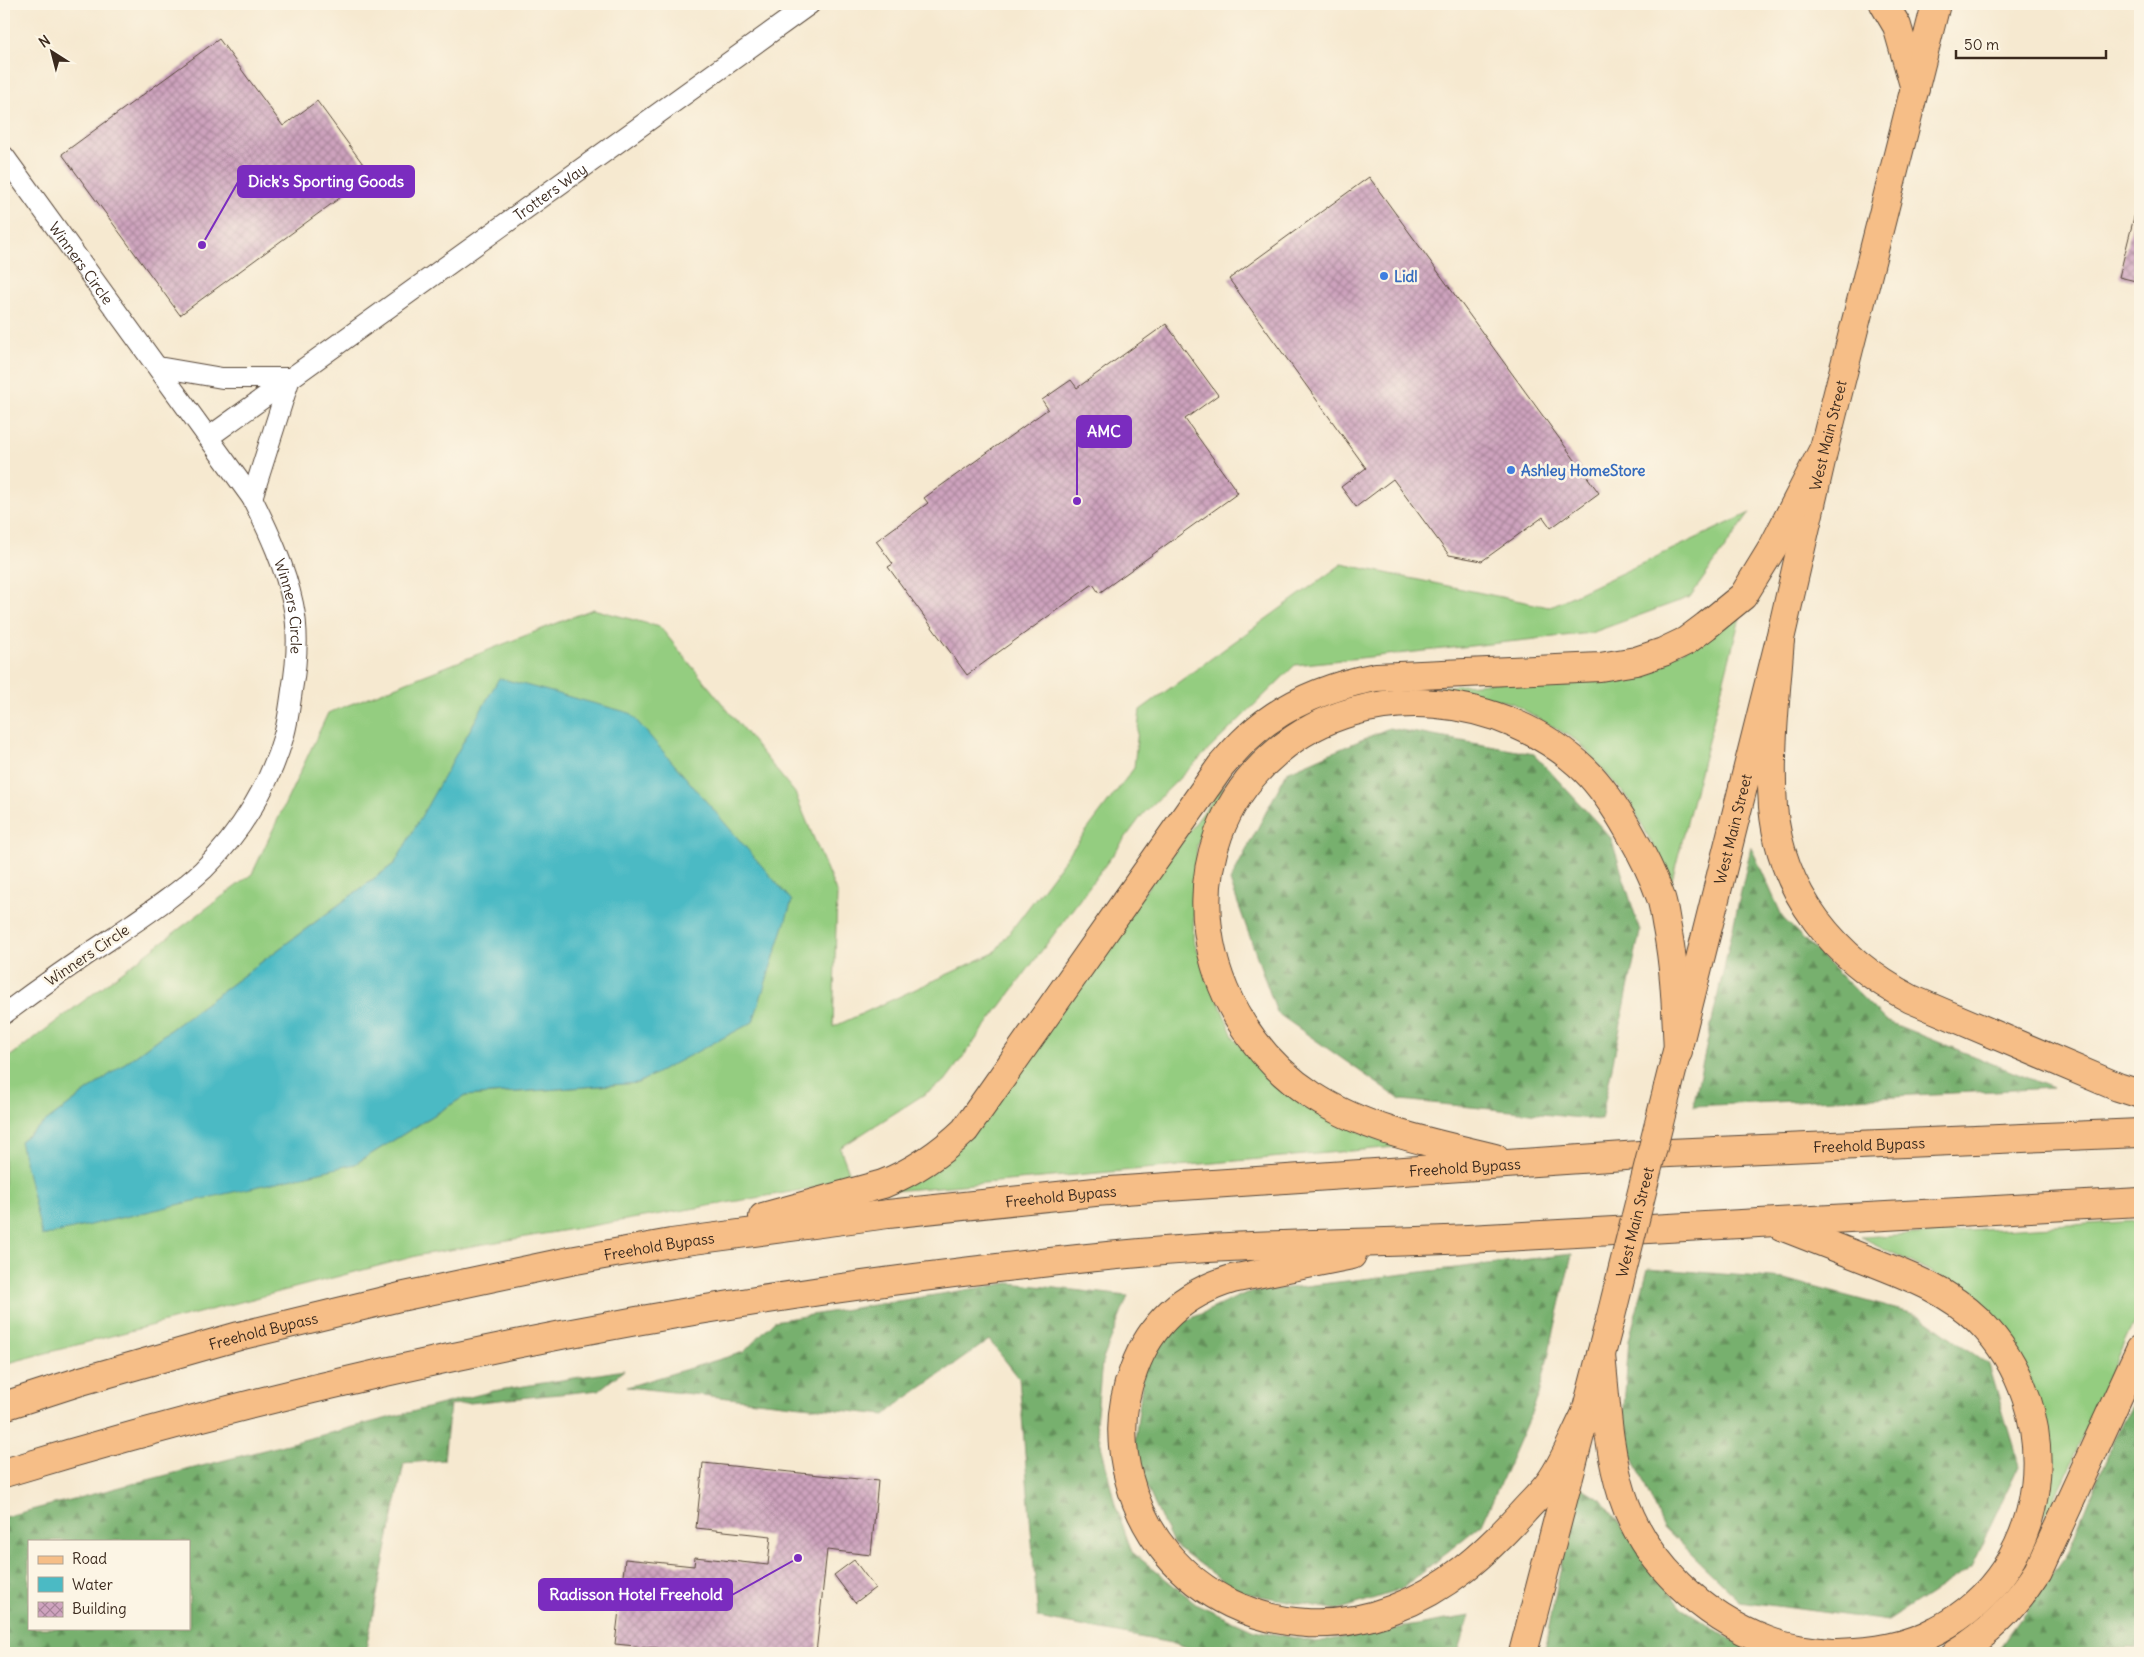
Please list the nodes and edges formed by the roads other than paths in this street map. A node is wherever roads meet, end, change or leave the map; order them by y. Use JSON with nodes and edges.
{"nodes":[{"id":1,"x":810,"y":4,"type":"edge"},
{"id":2,"x":1884,"y":4,"type":"edge"},
{"id":3,"x":1936,"y":4,"type":"edge"},
{"id":4,"x":1915,"y":89,"type":"junction"},
{"id":5,"x":4,"y":156,"type":"edge"},
{"id":6,"x":158,"y":367,"type":"junction"},
{"id":7,"x":290,"y":378,"type":"junction"},
{"id":8,"x":209,"y":437,"type":"junction"},
{"id":9,"x":1824,"y":448,"type":"junction"},
{"id":10,"x":252,"y":498,"type":"junction"},
{"id":11,"x":1780,"y":639,"type":"junction"},
{"id":12,"x":4,"y":1014,"type":"edge"},
{"id":13,"x":1678,"y":1052,"type":"junction"},
{"id":14,"x":2140,"y":1094,"type":"edge"},
{"id":15,"x":2140,"y":1133,"type":"edge"},
{"id":16,"x":1520,"y":1164,"type":"junction"},
{"id":17,"x":2140,"y":1202,"type":"edge"},
{"id":18,"x":1773,"y":1222,"type":"junction"},
{"id":19,"x":1423,"y":1240,"type":"junction"},
{"id":20,"x":671,"y":1243,"type":"junction"},
{"id":21,"x":2140,"y":1349,"type":"edge"},
{"id":22,"x":1601,"y":1355,"type":"junction"},
{"id":23,"x":4,"y":1406,"type":"edge"},
{"id":24,"x":1584,"y":1417,"type":"junction"},
{"id":25,"x":4,"y":1473,"type":"edge"},
{"id":26,"x":1523,"y":1653,"type":"edge"},
{"id":27,"x":1832,"y":1653,"type":"edge"},
{"id":28,"x":1838,"y":1653,"type":"edge"},
{"id":29,"x":1956,"y":1653,"type":"edge"}],
"edges":[{"from":1,"to":7,"type":"street","name":"Trotters Way"},
{"from":2,"to":4,"type":"main road"},
{"from":3,"to":4,"type":"main road","name":"West Main Street"},
{"from":4,"to":9,"type":"main road","name":"West Main Street"},
{"from":5,"to":6,"type":"street","name":"Winners Circle"},
{"from":6,"to":7,"type":"street"},
{"from":6,"to":8,"type":"street","name":"Winners Circle"},
{"from":7,"to":8,"type":"street","name":"Trotters Way"},
{"from":7,"to":10,"type":"street"},
{"from":8,"to":10,"type":"street","name":"Winners Circle"},
{"from":9,"to":11,"type":"main road","name":"West Main Street"},
{"from":9,"to":20,"type":"main road"},
{"from":10,"to":12,"type":"street","name":"Winners Circle"},
{"from":11,"to":13,"type":"main road","name":"West Main Street"},
{"from":11,"to":14,"type":"main road"},
{"from":13,"to":16,"type":"main road"},
{"from":13,"to":22,"type":"main road","name":"West Main Street","bridge":true},
{"from":15,"to":16,"type":"main road","name":"Freehold Bypass"},
{"from":16,"to":20,"type":"main road","name":"Freehold Bypass"},
{"from":17,"to":18,"type":"main road"},
{"from":18,"to":19,"type":"main road"},
{"from":18,"to":28,"type":"main road"},
{"from":19,"to":24,"type":"main road"},
{"from":19,"to":25,"type":"main road"},
{"from":20,"to":23,"type":"main road","name":"Freehold Bypass"},
{"from":21,"to":29,"type":"main road"},
{"from":22,"to":24,"type":"main road","name":"West Main Street"},
{"from":22,"to":27,"type":"main road"},
{"from":24,"to":26,"type":"main road","name":"West Main Street"}]}
